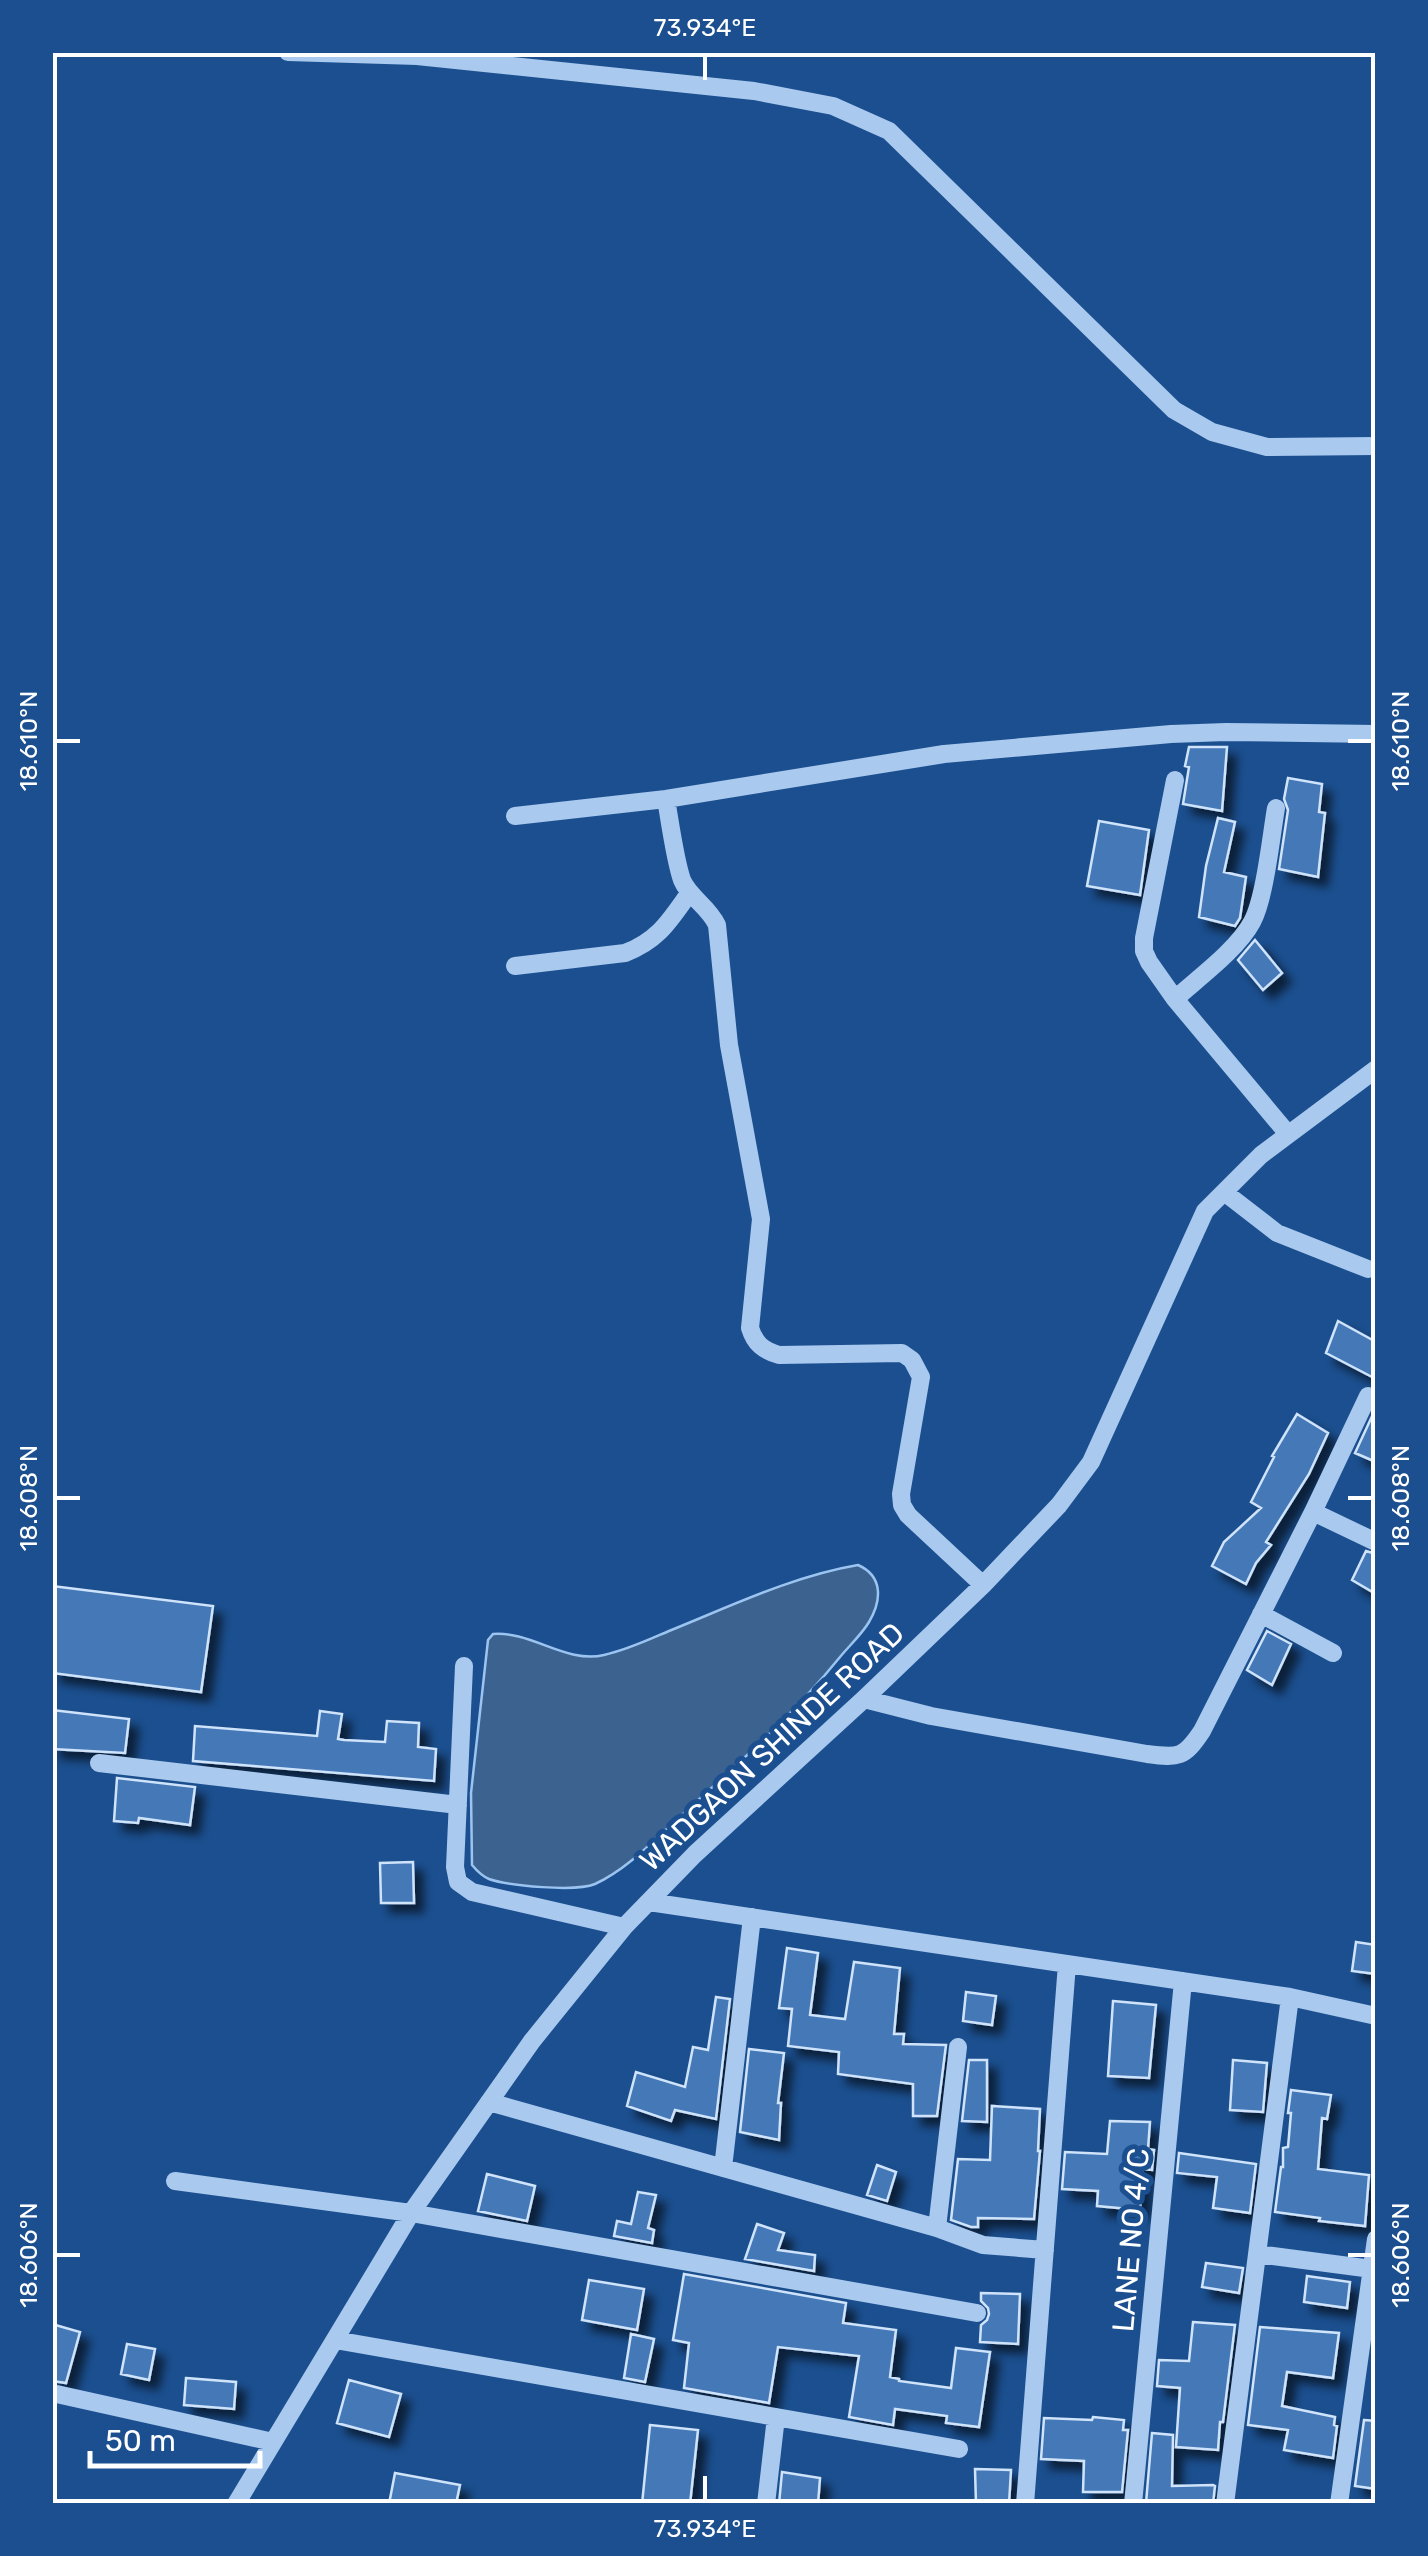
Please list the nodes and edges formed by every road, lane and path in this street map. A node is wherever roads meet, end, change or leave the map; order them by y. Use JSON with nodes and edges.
{"nodes":[{"id":1,"x":288,"y":52,"type":"edge"},
{"id":2,"x":1376,"y":446,"type":"edge"},
{"id":3,"x":1376,"y":734,"type":"edge"},
{"id":4,"x":1175,"y":780,"type":"dead end"},
{"id":5,"x":666,"y":799,"type":"junction"},
{"id":6,"x":1276,"y":808,"type":"dead end"},
{"id":7,"x":515,"y":816,"type":"dead end"},
{"id":8,"x":690,"y":892,"type":"junction"},
{"id":9,"x":515,"y":966,"type":"dead end"},
{"id":10,"x":1175,"y":999,"type":"junction"},
{"id":11,"x":1376,"y":1069,"type":"edge"},
{"id":12,"x":1288,"y":1134,"type":"junction"},
{"id":13,"x":1224,"y":1192,"type":"junction"},
{"id":14,"x":1368,"y":1270,"type":"dead end"},
{"id":15,"x":1376,"y":1400,"type":"edge"},
{"id":16,"x":1312,"y":1512,"type":"junction"},
{"id":17,"x":1376,"y":1542,"type":"edge"},
{"id":18,"x":983,"y":1586,"type":"junction"},
{"id":19,"x":1261,"y":1614,"type":"junction"},
{"id":20,"x":1333,"y":1653,"type":"dead end"},
{"id":21,"x":464,"y":1666,"type":"dead end"},
{"id":22,"x":864,"y":1699,"type":"junction"},
{"id":23,"x":99,"y":1764,"type":"dead end"},
{"id":24,"x":458,"y":1805,"type":"junction"},
{"id":25,"x":649,"y":1902,"type":"junction"},
{"id":26,"x":752,"y":1917,"type":"junction"},
{"id":27,"x":624,"y":1927,"type":"junction"},
{"id":28,"x":1067,"y":1964,"type":"junction"},
{"id":29,"x":1183,"y":1982,"type":"junction"},
{"id":30,"x":1290,"y":1997,"type":"junction"},
{"id":31,"x":1376,"y":2016,"type":"edge"},
{"id":32,"x":958,"y":2047,"type":"dead end"},
{"id":33,"x":489,"y":2102,"type":"junction"},
{"id":34,"x":723,"y":2168,"type":"junction"},
{"id":35,"x":175,"y":2181,"type":"dead end"},
{"id":36,"x":411,"y":2214,"type":"junction"},
{"id":37,"x":937,"y":2228,"type":"junction"},
{"id":38,"x":1376,"y":2239,"type":"edge"},
{"id":39,"x":1045,"y":2250,"type":"junction"},
{"id":40,"x":1256,"y":2254,"type":"junction"},
{"id":41,"x":1372,"y":2269,"type":"junction"},
{"id":42,"x":977,"y":2312,"type":"dead end"},
{"id":43,"x":335,"y":2340,"type":"junction"},
{"id":44,"x":52,"y":2394,"type":"edge"},
{"id":45,"x":776,"y":2418,"type":"junction"},
{"id":46,"x":273,"y":2442,"type":"junction"},
{"id":47,"x":958,"y":2449,"type":"dead end"},
{"id":48,"x":236,"y":2504,"type":"edge"},
{"id":49,"x":766,"y":2504,"type":"edge"},
{"id":50,"x":1025,"y":2504,"type":"edge"},
{"id":51,"x":1133,"y":2504,"type":"edge"},
{"id":52,"x":1225,"y":2504,"type":"edge"},
{"id":53,"x":1339,"y":2504,"type":"edge"}],
"edges":[{"from":1,"to":2,"type":"street"},
{"from":3,"to":5,"type":"street"},
{"from":4,"to":10,"type":"street"},
{"from":5,"to":7,"type":"street"},
{"from":5,"to":8,"type":"street"},
{"from":6,"to":10,"type":"street"},
{"from":8,"to":9,"type":"street"},
{"from":8,"to":18,"type":"street"},
{"from":10,"to":12,"type":"street"},
{"from":11,"to":12,"type":"street","name":"WADGAON SHINDE ROAD"},
{"from":12,"to":13,"type":"street","name":"WADGAON SHINDE ROAD"},
{"from":13,"to":14,"type":"street"},
{"from":13,"to":18,"type":"street","name":"WADGAON SHINDE ROAD"},
{"from":15,"to":16,"type":"street"},
{"from":16,"to":17,"type":"street"},
{"from":16,"to":19,"type":"street"},
{"from":18,"to":22,"type":"street","name":"WADGAON SHINDE ROAD"},
{"from":19,"to":20,"type":"street"},
{"from":19,"to":22,"type":"street"},
{"from":21,"to":24,"type":"street"},
{"from":22,"to":25,"type":"street","name":"WADGAON SHINDE ROAD"},
{"from":23,"to":24,"type":"street"},
{"from":24,"to":27,"type":"street"},
{"from":25,"to":26,"type":"street"},
{"from":25,"to":27,"type":"street","name":"WADGAON SHINDE ROAD"},
{"from":26,"to":28,"type":"street"},
{"from":26,"to":34,"type":"street"},
{"from":27,"to":33,"type":"street","name":"WADGAON SHINDE ROAD"},
{"from":28,"to":29,"type":"street"},
{"from":28,"to":39,"type":"street"},
{"from":29,"to":30,"type":"street"},
{"from":29,"to":51,"type":"street","name":"LANE NO 4/C"},
{"from":30,"to":31,"type":"street"},
{"from":30,"to":40,"type":"street"},
{"from":32,"to":37,"type":"street"},
{"from":33,"to":34,"type":"street"},
{"from":33,"to":36,"type":"street","name":"WADGAON SHINDE ROAD"},
{"from":34,"to":37,"type":"street"},
{"from":35,"to":36,"type":"street"},
{"from":36,"to":42,"type":"street"},
{"from":36,"to":43,"type":"street","name":"WADGAON SHINDE ROAD"},
{"from":37,"to":39,"type":"street"},
{"from":38,"to":41,"type":"street"},
{"from":39,"to":50,"type":"street"},
{"from":40,"to":41,"type":"street"},
{"from":40,"to":52,"type":"street"},
{"from":41,"to":53,"type":"street"},
{"from":43,"to":45,"type":"street"},
{"from":43,"to":46,"type":"street","name":"WADGAON SHINDE ROAD"},
{"from":44,"to":46,"type":"street"},
{"from":45,"to":47,"type":"street"},
{"from":45,"to":49,"type":"street"},
{"from":46,"to":48,"type":"street","name":"WADGAON SHINDE ROAD"}]}
